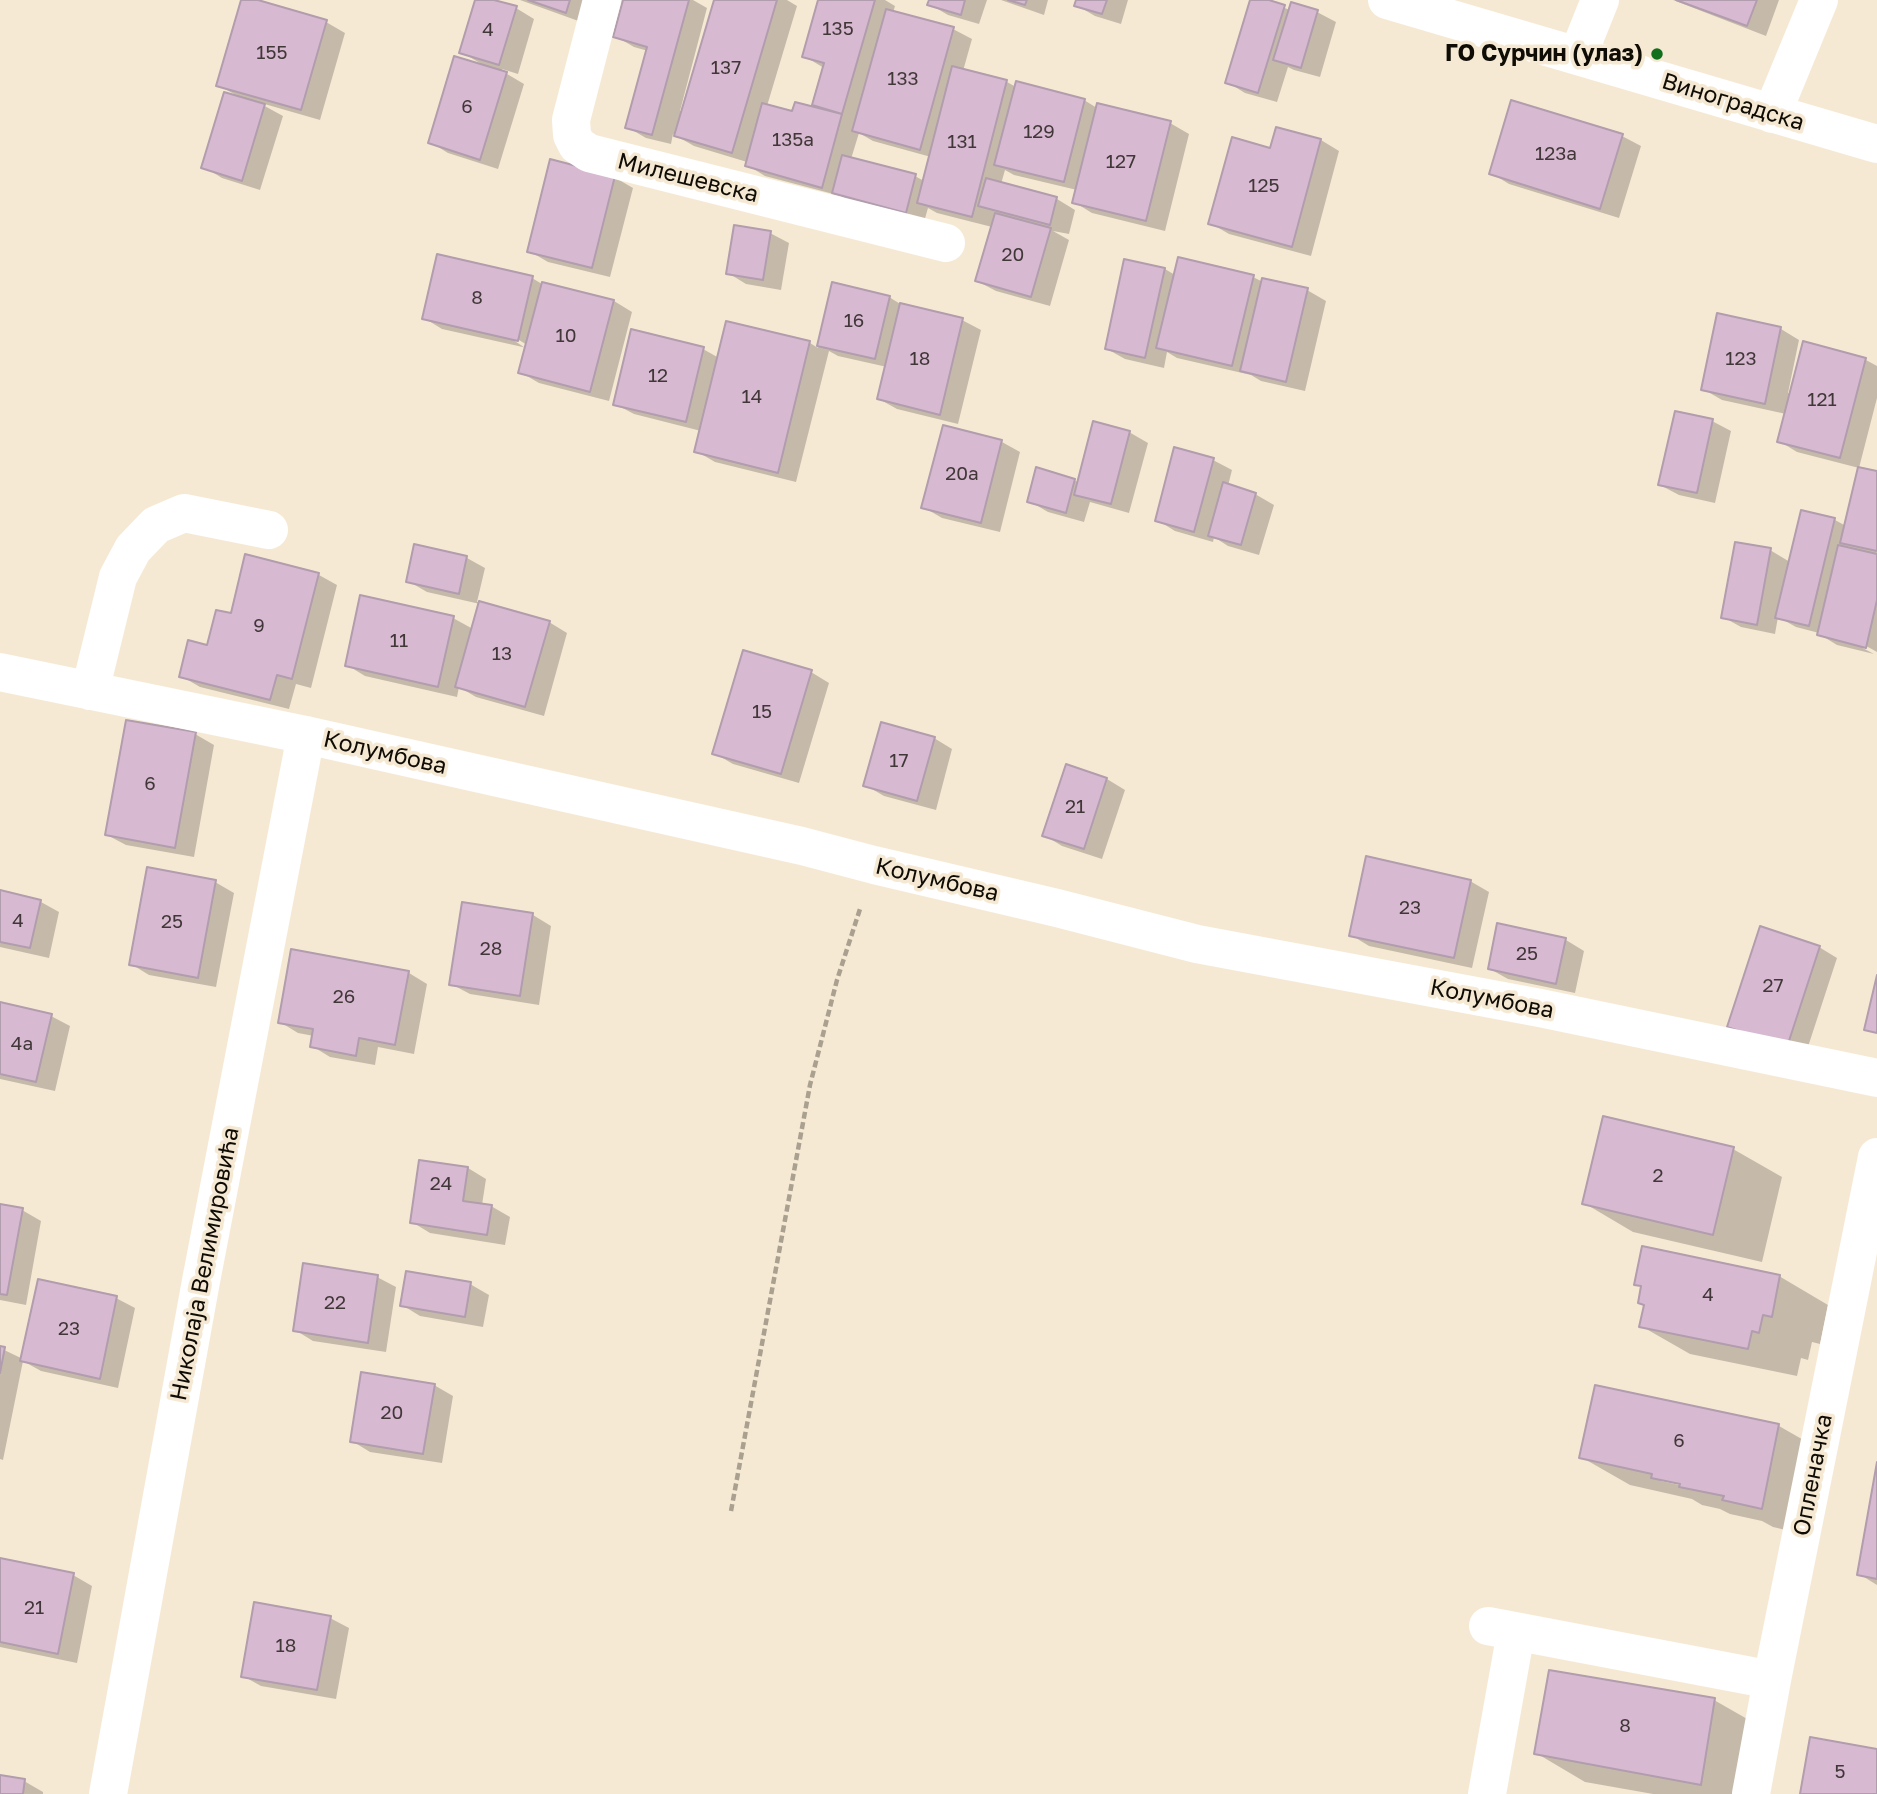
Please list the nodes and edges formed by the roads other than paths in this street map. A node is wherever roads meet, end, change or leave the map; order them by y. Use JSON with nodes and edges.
{"nodes":[{"id":1,"x":602,"y":0,"type":"edge"},
{"id":2,"x":1387,"y":0,"type":"edge"},
{"id":3,"x":1600,"y":0,"type":"edge"},
{"id":4,"x":1819,"y":0,"type":"edge"},
{"id":5,"x":1578,"y":55,"type":"junction"},
{"id":6,"x":1772,"y":114,"type":"junction"},
{"id":7,"x":1877,"y":144,"type":"edge"},
{"id":8,"x":946,"y":243,"type":"dead end"},
{"id":9,"x":269,"y":530,"type":"dead end"},
{"id":10,"x":0,"y":672,"type":"edge"},
{"id":11,"x":90,"y":691,"type":"junction"},
{"id":12,"x":306,"y":735,"type":"junction"},
{"id":13,"x":1877,"y":1077,"type":"edge"},
{"id":14,"x":1877,"y":1157,"type":"edge"},
{"id":15,"x":1772,"y":1680,"type":"junction"},
{"id":16,"x":108,"y":1794,"type":"edge"},
{"id":17,"x":1487,"y":1794,"type":"edge"},
{"id":18,"x":1751,"y":1794,"type":"edge"}],
"edges":[{"from":1,"to":8,"type":"street","name":"Милешевска"},
{"from":2,"to":5,"type":"street","name":"Виноградска"},
{"from":3,"to":5,"type":"street"},
{"from":4,"to":6,"type":"street"},
{"from":5,"to":6,"type":"street","name":"Виноградска"},
{"from":6,"to":7,"type":"street","name":"Виноградска"},
{"from":9,"to":11,"type":"street"},
{"from":10,"to":11,"type":"street","name":"Колумбова"},
{"from":11,"to":12,"type":"street","name":"Колумбова"},
{"from":12,"to":13,"type":"street","name":"Колумбова"},
{"from":12,"to":16,"type":"street","name":"Николаја Велимировића"},
{"from":14,"to":15,"type":"street","name":"Опленачка"},
{"from":15,"to":17,"type":"street"},
{"from":15,"to":18,"type":"street","name":"Опленачка"}]}
